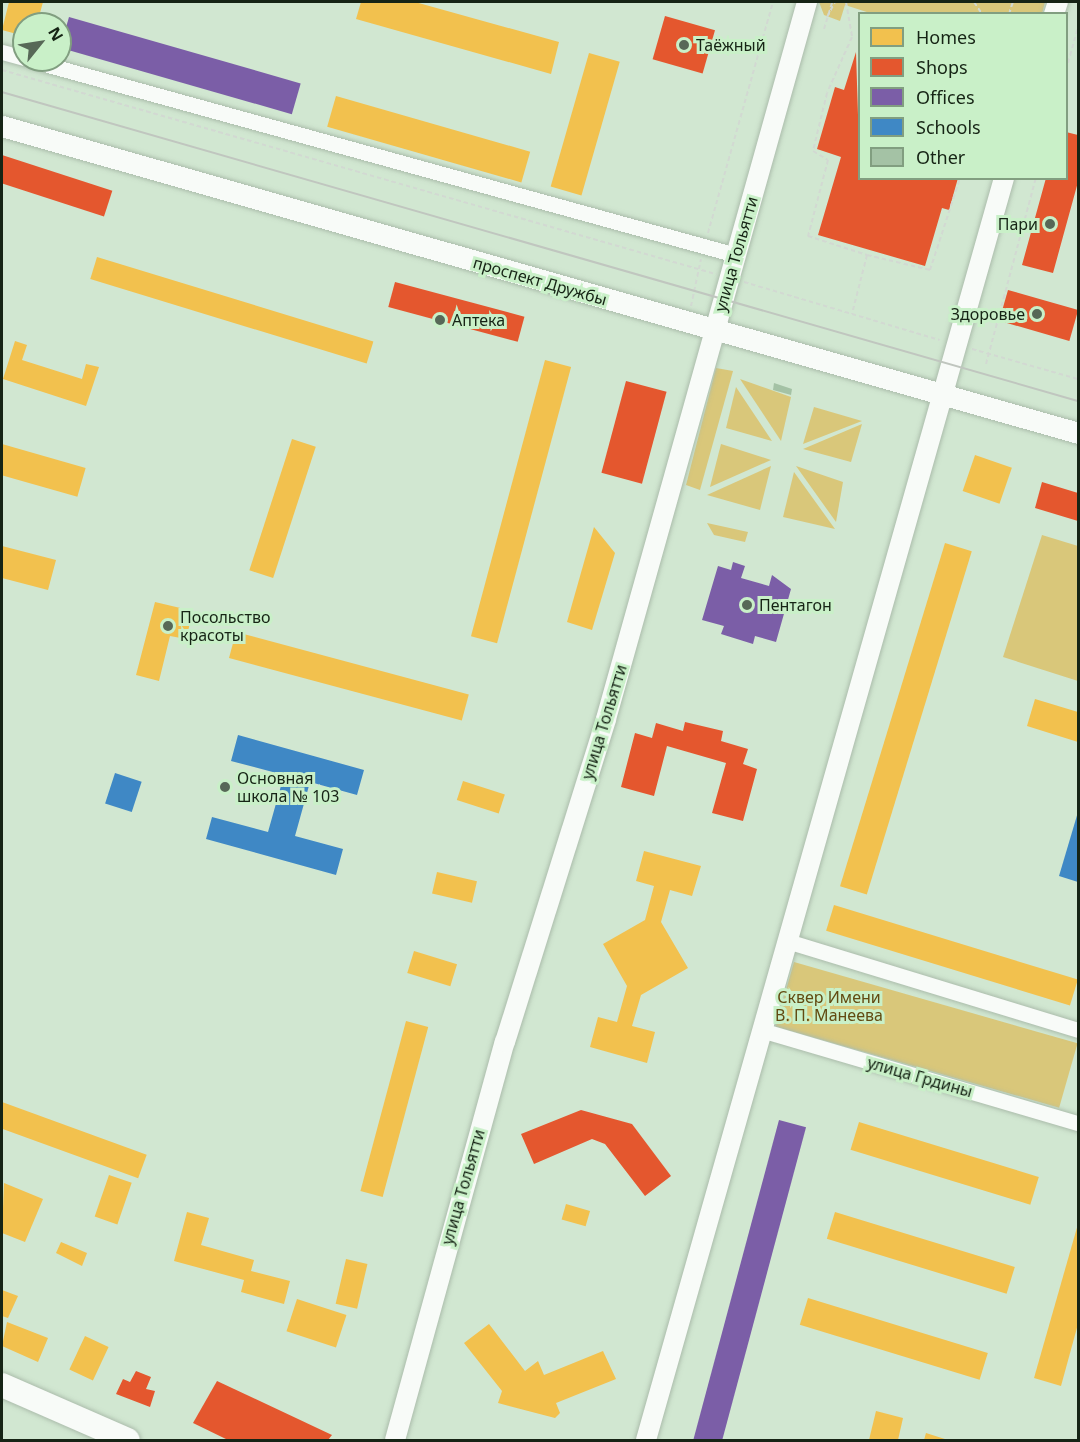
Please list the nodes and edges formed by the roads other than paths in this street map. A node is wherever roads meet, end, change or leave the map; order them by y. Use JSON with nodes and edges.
{"nodes":[{"id":1,"x":807,"y":2,"type":"edge"},
{"id":2,"x":72,"y":72,"type":"edge"},
{"id":3,"x":2,"y":126,"type":"edge"},
{"id":4,"x":1003,"y":180,"type":"edge"},
{"id":5,"x":736,"y":255,"type":"junction"},
{"id":6,"x":714,"y":330,"type":"junction"},
{"id":7,"x":943,"y":394,"type":"junction"},
{"id":8,"x":1078,"y":433,"type":"edge"},
{"id":9,"x":788,"y":942,"type":"junction"},
{"id":10,"x":761,"y":1030,"type":"junction"},
{"id":11,"x":1078,"y":1030,"type":"edge"},
{"id":12,"x":1078,"y":1123,"type":"edge"},
{"id":13,"x":2,"y":1385,"type":"edge"},
{"id":14,"x":128,"y":1440,"type":"edge"},
{"id":15,"x":394,"y":1440,"type":"edge"},
{"id":16,"x":646,"y":1440,"type":"edge"}],
"edges":[{"from":1,"to":5,"type":"street","name":"улица Тольятти"},
{"from":2,"to":5,"type":"street"},
{"from":3,"to":6,"type":"main road","name":"проспект Дружбы"},
{"from":4,"to":7,"type":"street"},
{"from":5,"to":6,"type":"street","name":"улица Тольятти"},
{"from":6,"to":7,"type":"main road","name":"проспект Дружбы"},
{"from":6,"to":15,"type":"street","name":"улица Тольятти"},
{"from":7,"to":8,"type":"main road","name":"проспект Дружбы"},
{"from":7,"to":9,"type":"street"},
{"from":9,"to":10,"type":"street"},
{"from":9,"to":11,"type":"street"},
{"from":10,"to":12,"type":"street","name":"улица Грдины"},
{"from":10,"to":16,"type":"street"},
{"from":13,"to":14,"type":"main road"}]}
